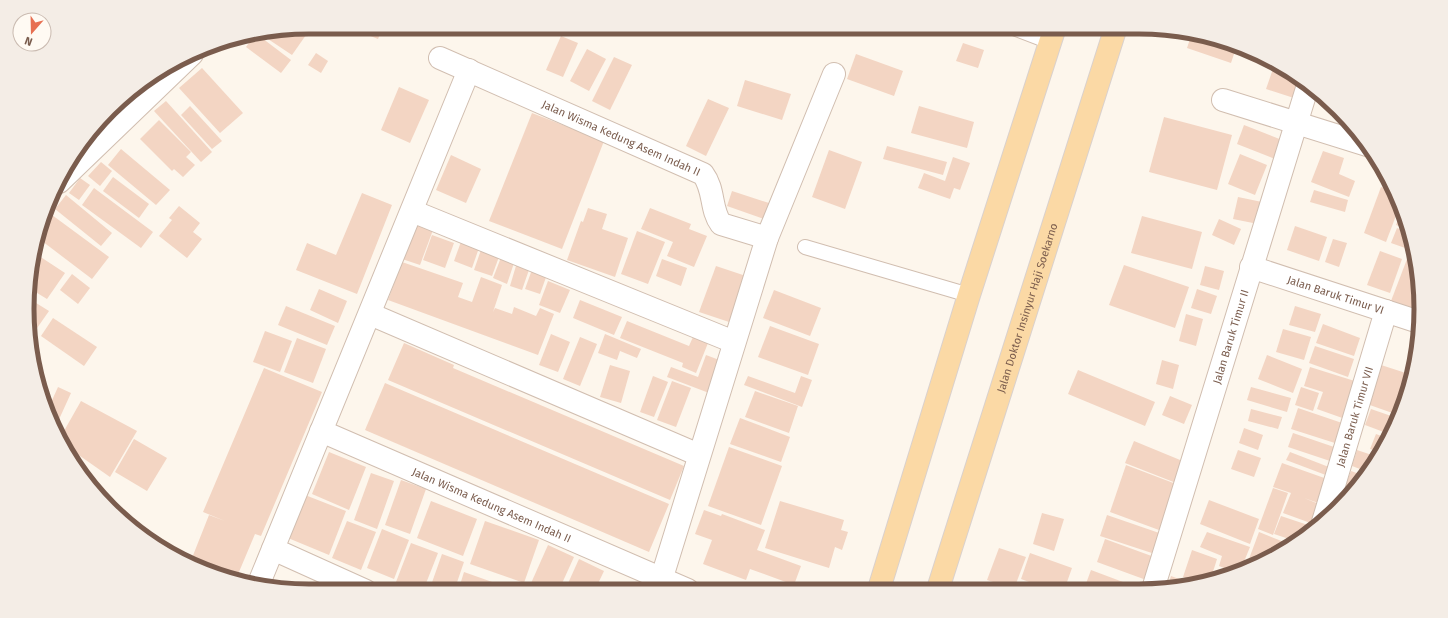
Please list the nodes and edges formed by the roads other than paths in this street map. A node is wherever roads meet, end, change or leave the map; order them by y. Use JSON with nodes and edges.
{"nodes":[{"id":1,"x":1114,"y":34,"type":"edge"},
{"id":2,"x":1053,"y":35,"type":"edge"},
{"id":3,"x":440,"y":58,"type":"dead end"},
{"id":4,"x":179,"y":66,"type":"edge"},
{"id":5,"x":469,"y":70,"type":"junction"},
{"id":6,"x":834,"y":74,"type":"dead end"},
{"id":7,"x":1306,"y":91,"type":"edge"},
{"id":8,"x":1223,"y":100,"type":"dead end"},
{"id":9,"x":1296,"y":122,"type":"junction"},
{"id":10,"x":1357,"y":142,"type":"edge"},
{"id":11,"x":72,"y":170,"type":"edge"},
{"id":12,"x":412,"y":211,"type":"junction"},
{"id":13,"x":767,"y":238,"type":"junction"},
{"id":14,"x":805,"y":246,"type":"dead end"},
{"id":15,"x":1251,"y":267,"type":"junction"},
{"id":16,"x":969,"y":295,"type":"junction"},
{"id":17,"x":1386,"y":311,"type":"junction"},
{"id":18,"x":370,"y":314,"type":"junction"},
{"id":19,"x":1413,"y":320,"type":"edge"},
{"id":20,"x":734,"y":342,"type":"junction"},
{"id":21,"x":321,"y":431,"type":"junction"},
{"id":22,"x":699,"y":455,"type":"junction"},
{"id":23,"x":1327,"y":509,"type":"edge"},
{"id":24,"x":273,"y":549,"type":"junction"},
{"id":25,"x":260,"y":580,"type":"edge"},
{"id":26,"x":1155,"y":583,"type":"edge"},
{"id":27,"x":350,"y":584,"type":"edge"},
{"id":28,"x":660,"y":584,"type":"edge"},
{"id":29,"x":881,"y":584,"type":"edge"},
{"id":30,"x":940,"y":584,"type":"edge"}],
"edges":[{"from":1,"to":30,"type":"main road","name":"Jalan Doktor Insinyur Haji Soekarno"},
{"from":2,"to":16,"type":"main road"},
{"from":3,"to":5,"type":"street","name":"Jalan Wisma Kedung Asem Indah II"},
{"from":4,"to":11,"type":"street"},
{"from":5,"to":12,"type":"street"},
{"from":5,"to":13,"type":"street","name":"Jalan Wisma Kedung Asem Indah II"},
{"from":6,"to":13,"type":"street"},
{"from":7,"to":9,"type":"street","name":"Jalan Baruk Timur II"},
{"from":8,"to":9,"type":"street"},
{"from":9,"to":10,"type":"street"},
{"from":9,"to":15,"type":"street","name":"Jalan Baruk Timur II"},
{"from":12,"to":18,"type":"street"},
{"from":12,"to":20,"type":"street"},
{"from":13,"to":20,"type":"street"},
{"from":14,"to":16,"type":"lane"},
{"from":15,"to":17,"type":"street","name":"Jalan Baruk Timur VI"},
{"from":15,"to":26,"type":"street","name":"Jalan Baruk Timur II"},
{"from":16,"to":29,"type":"main road"},
{"from":17,"to":19,"type":"street","name":"Jalan Baruk Timur VI"},
{"from":17,"to":23,"type":"street","name":"Jalan Baruk Timur VII"},
{"from":18,"to":21,"type":"street"},
{"from":18,"to":22,"type":"street"},
{"from":20,"to":22,"type":"street"},
{"from":21,"to":24,"type":"street"},
{"from":21,"to":28,"type":"street","name":"Jalan Wisma Kedung Asem Indah II"},
{"from":22,"to":28,"type":"street"},
{"from":24,"to":25,"type":"street"},
{"from":24,"to":27,"type":"street"}]}
